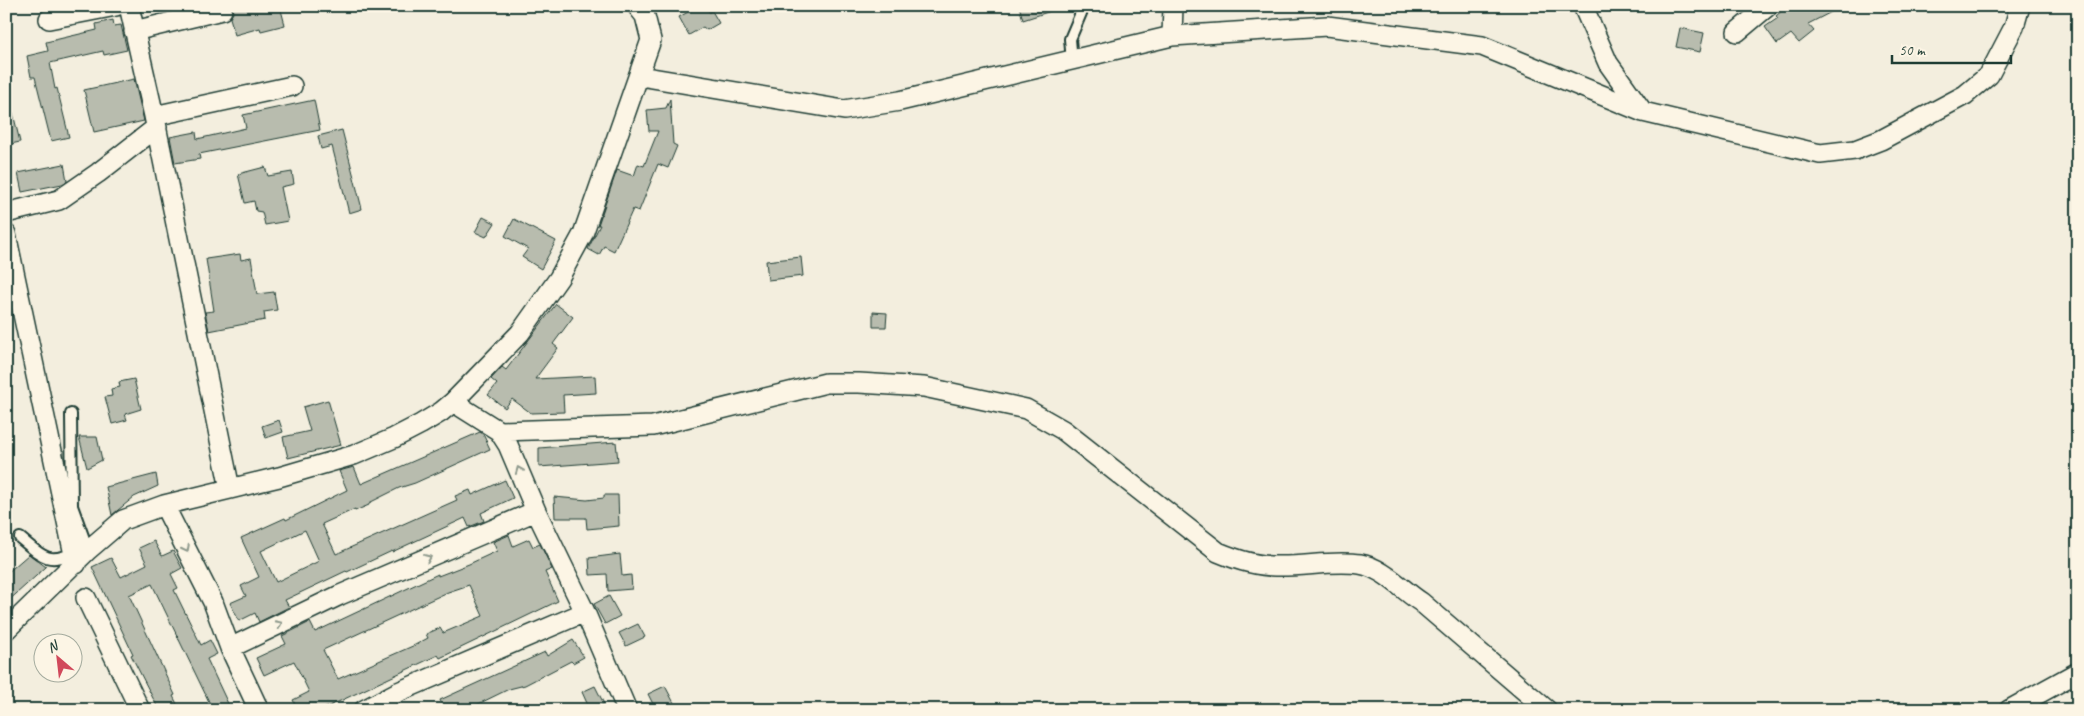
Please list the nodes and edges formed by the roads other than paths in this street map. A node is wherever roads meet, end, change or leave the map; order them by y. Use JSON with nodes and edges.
{"nodes":[{"id":1,"x":116,"y":6,"type":"edge"},
{"id":2,"x":129,"y":6,"type":"edge"},
{"id":3,"x":637,"y":6,"type":"edge"},
{"id":4,"x":1084,"y":6,"type":"edge"},
{"id":5,"x":1173,"y":6,"type":"edge"},
{"id":6,"x":1583,"y":6,"type":"edge"},
{"id":7,"x":1768,"y":6,"type":"edge"},
{"id":8,"x":2020,"y":6,"type":"edge"},
{"id":9,"x":222,"y":10,"type":"dead end"},
{"id":10,"x":49,"y":18,"type":"dead end"},
{"id":11,"x":134,"y":31,"type":"junction"},
{"id":12,"x":1737,"y":32,"type":"dead end"},
{"id":13,"x":1172,"y":36,"type":"junction"},
{"id":14,"x":1072,"y":61,"type":"junction"},
{"id":15,"x":640,"y":76,"type":"junction"},
{"id":16,"x":292,"y":86,"type":"dead end"},
{"id":17,"x":1643,"y":112,"type":"junction"},
{"id":18,"x":156,"y":121,"type":"junction"},
{"id":19,"x":6,"y":213,"type":"edge"},
{"id":20,"x":6,"y":234,"type":"edge"},
{"id":21,"x":453,"y":402,"type":"junction"},
{"id":22,"x":71,"y":414,"type":"dead end"},
{"id":23,"x":500,"y":431,"type":"junction"},
{"id":24,"x":230,"y":488,"type":"junction"},
{"id":25,"x":164,"y":505,"type":"junction"},
{"id":26,"x":536,"y":511,"type":"junction"},
{"id":27,"x":20,"y":538,"type":"dead end"},
{"id":28,"x":79,"y":556,"type":"junction"},
{"id":29,"x":86,"y":598,"type":"dead end"},
{"id":30,"x":585,"y":612,"type":"junction"},
{"id":31,"x":6,"y":630,"type":"edge"},
{"id":32,"x":230,"y":648,"type":"junction"},
{"id":33,"x":2078,"y":672,"type":"edge"},
{"id":34,"x":140,"y":710,"type":"edge"},
{"id":35,"x":259,"y":710,"type":"edge"},
{"id":36,"x":364,"y":710,"type":"edge"},
{"id":37,"x":627,"y":710,"type":"edge"},
{"id":38,"x":1547,"y":710,"type":"edge"},
{"id":39,"x":2009,"y":710,"type":"edge"}],
"edges":[{"from":1,"to":10,"type":"street"},
{"from":2,"to":11,"type":"street"},
{"from":3,"to":15,"type":"street"},
{"from":4,"to":14,"type":"lane"},
{"from":5,"to":13,"type":"street"},
{"from":6,"to":17,"type":"street"},
{"from":7,"to":12,"type":"street"},
{"from":8,"to":17,"type":"street"},
{"from":9,"to":11,"type":"street"},
{"from":11,"to":18,"type":"street"},
{"from":13,"to":14,"type":"street"},
{"from":13,"to":17,"type":"street"},
{"from":14,"to":15,"type":"street"},
{"from":15,"to":21,"type":"street"},
{"from":16,"to":18,"type":"street"},
{"from":18,"to":19,"type":"street"},
{"from":18,"to":24,"type":"street"},
{"from":20,"to":28,"type":"street"},
{"from":21,"to":23,"type":"street"},
{"from":21,"to":24,"type":"street"},
{"from":22,"to":28,"type":"lane"},
{"from":26,"to":23,"type":"street","one_way":true},
{"from":23,"to":38,"type":"street"},
{"from":24,"to":25,"type":"street"},
{"from":25,"to":28,"type":"street"},
{"from":25,"to":32,"type":"street","one_way":true},
{"from":26,"to":30,"type":"street"},
{"from":32,"to":26,"type":"street","one_way":true},
{"from":27,"to":28,"type":"lane"},
{"from":28,"to":31,"type":"street"},
{"from":29,"to":34,"type":"street"},
{"from":30,"to":36,"type":"street"},
{"from":30,"to":37,"type":"street"},
{"from":32,"to":35,"type":"street"},
{"from":33,"to":39,"type":"street"}]}
